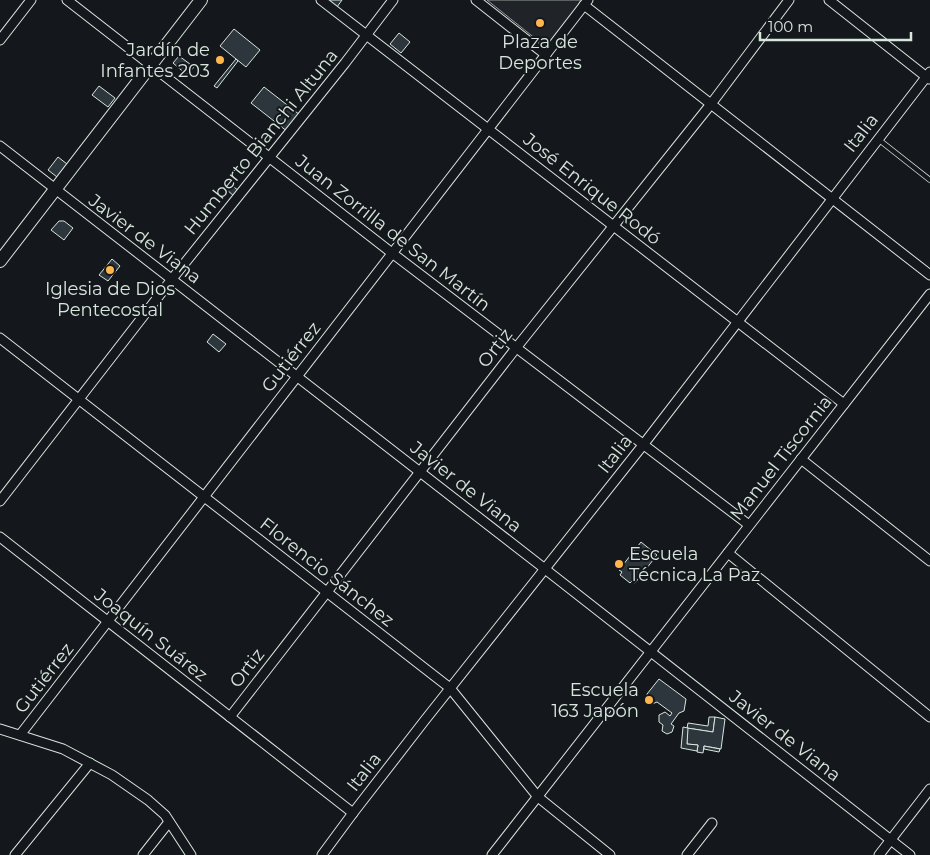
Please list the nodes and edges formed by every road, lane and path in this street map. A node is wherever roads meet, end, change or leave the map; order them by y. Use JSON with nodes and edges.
{"nodes":[{"id":1,"x":30,"y":0,"type":"edge"},
{"id":2,"x":67,"y":0,"type":"edge"},
{"id":3,"x":201,"y":0,"type":"edge"},
{"id":4,"x":321,"y":0,"type":"edge"},
{"id":5,"x":393,"y":0,"type":"edge"},
{"id":6,"x":476,"y":0,"type":"edge"},
{"id":7,"x":789,"y":0,"type":"edge"},
{"id":8,"x":829,"y":0,"type":"edge"},
{"id":9,"x":586,"y":3,"type":"edge"},
{"id":10,"x":367,"y":35,"type":"junction"},
{"id":11,"x":0,"y":40,"type":"edge"},
{"id":12,"x":546,"y":55,"type":"junction"},
{"id":13,"x":151,"y":65,"type":"junction"},
{"id":14,"x":929,"y":76,"type":"edge"},
{"id":15,"x":711,"y":104,"type":"junction"},
{"id":16,"x":488,"y":129,"type":"junction"},
{"id":17,"x":878,"y":139,"type":"junction"},
{"id":18,"x":0,"y":146,"type":"edge"},
{"id":19,"x":270,"y":158,"type":"junction"},
{"id":20,"x":930,"y":180,"type":"edge"},
{"id":21,"x":55,"y":190,"type":"junction"},
{"id":22,"x":831,"y":199,"type":"junction"},
{"id":23,"x":613,"y":227,"type":"junction"},
{"id":24,"x":392,"y":253,"type":"junction"},
{"id":25,"x":0,"y":261,"type":"edge"},
{"id":26,"x":930,"y":275,"type":"edge"},
{"id":27,"x":172,"y":279,"type":"junction"},
{"id":28,"x":930,"y":294,"type":"edge"},
{"id":29,"x":737,"y":321,"type":"junction"},
{"id":30,"x":0,"y":338,"type":"edge"},
{"id":31,"x":516,"y":348,"type":"junction"},
{"id":32,"x":296,"y":376,"type":"junction"},
{"id":33,"x":78,"y":399,"type":"junction"},
{"id":34,"x":844,"y":404,"type":"junction"},
{"id":35,"x":643,"y":445,"type":"junction"},
{"id":36,"x":801,"y":459,"type":"junction"},
{"id":37,"x":420,"y":472,"type":"junction"},
{"id":38,"x":204,"y":497,"type":"junction"},
{"id":39,"x":0,"y":501,"type":"edge"},
{"id":40,"x":749,"y":525,"type":"junction"},
{"id":41,"x":0,"y":537,"type":"edge"},
{"id":42,"x":728,"y":553,"type":"junction"},
{"id":43,"x":930,"y":561,"type":"edge"},
{"id":44,"x":545,"y":569,"type":"junction"},
{"id":45,"x":326,"y":592,"type":"junction"},
{"id":46,"x":108,"y":622,"type":"junction"},
{"id":47,"x":651,"y":652,"type":"junction"},
{"id":48,"x":450,"y":688,"type":"junction"},
{"id":49,"x":230,"y":717,"type":"junction"},
{"id":50,"x":930,"y":717,"type":"edge"},
{"id":51,"x":0,"y":729,"type":"edge"},
{"id":52,"x":20,"y":735,"type":"junction"},
{"id":53,"x":90,"y":763,"type":"junction"},
{"id":54,"x":930,"y":789,"type":"edge"},
{"id":55,"x":538,"y":796,"type":"junction"},
{"id":56,"x":353,"y":812,"type":"junction"},
{"id":57,"x":169,"y":822,"type":"junction"},
{"id":58,"x":712,"y":823,"type":"dead end"},
{"id":59,"x":890,"y":840,"type":"junction"},
{"id":60,"x":15,"y":855,"type":"edge"},
{"id":61,"x":143,"y":855,"type":"edge"},
{"id":62,"x":191,"y":855,"type":"edge"},
{"id":63,"x":322,"y":855,"type":"edge"},
{"id":64,"x":492,"y":855,"type":"edge"},
{"id":65,"x":610,"y":855,"type":"edge"},
{"id":66,"x":687,"y":855,"type":"edge"},
{"id":67,"x":879,"y":855,"type":"edge"},
{"id":68,"x":910,"y":855,"type":"edge"}],
"edges":[{"from":1,"to":11,"type":"street"},
{"from":2,"to":13,"type":"street","name":"Juan Zorrilla de San Martín"},
{"from":3,"to":13,"type":"street"},
{"from":4,"to":10,"type":"street","name":"José Enrique Rodó"},
{"from":5,"to":10,"type":"street","name":"Humberto Bianchi Altuna"},
{"from":6,"to":12,"type":"street"},
{"from":7,"to":15,"type":"street","name":"Ortiz"},
{"from":8,"to":14,"type":"street"},
{"from":9,"to":12,"type":"street","name":"Gutiérrez"},
{"from":9,"to":15,"type":"street"},
{"from":10,"to":16,"type":"street","name":"José Enrique Rodó"},
{"from":10,"to":19,"type":"street","name":"Humberto Bianchi Altuna"},
{"from":12,"to":16,"type":"street","name":"Gutiérrez"},
{"from":13,"to":19,"type":"street","name":"Juan Zorrilla de San Martín"},
{"from":13,"to":21,"type":"street"},
{"from":14,"to":17,"type":"street","name":"Italia"},
{"from":15,"to":22,"type":"street"},
{"from":15,"to":23,"type":"street","name":"Ortiz"},
{"from":16,"to":23,"type":"street","name":"José Enrique Rodó"},
{"from":16,"to":24,"type":"street","name":"Gutiérrez"},
{"from":17,"to":20,"type":"lane"},
{"from":17,"to":22,"type":"street","name":"Italia"},
{"from":18,"to":21,"type":"street","name":"Javier de Viana"},
{"from":19,"to":24,"type":"street","name":"Juan Zorrilla de San Martín"},
{"from":19,"to":27,"type":"street","name":"Humberto Bianchi Altuna"},
{"from":21,"to":25,"type":"street"},
{"from":21,"to":27,"type":"street","name":"Javier de Viana"},
{"from":22,"to":26,"type":"street"},
{"from":22,"to":29,"type":"street","name":"Italia"},
{"from":23,"to":29,"type":"street","name":"José Enrique Rodó"},
{"from":23,"to":31,"type":"street","name":"Ortiz"},
{"from":24,"to":31,"type":"street","name":"Juan Zorrilla de San Martín"},
{"from":24,"to":32,"type":"street","name":"Gutiérrez"},
{"from":27,"to":32,"type":"street","name":"Javier de Viana"},
{"from":27,"to":33,"type":"street","name":"Humberto Bianchi Altuna"},
{"from":28,"to":34,"type":"street","name":"Manuel Tiscornia"},
{"from":29,"to":34,"type":"street","name":"José Enrique Rodó"},
{"from":29,"to":35,"type":"street","name":"Italia"},
{"from":30,"to":33,"type":"street","name":"Florencio Sánchez"},
{"from":31,"to":35,"type":"street","name":"Juan Zorrilla de San Martín"},
{"from":31,"to":37,"type":"street","name":"Ortiz"},
{"from":32,"to":37,"type":"street","name":"Javier de Viana"},
{"from":32,"to":38,"type":"street","name":"Gutiérrez"},
{"from":33,"to":38,"type":"street","name":"Florencio Sánchez"},
{"from":33,"to":39,"type":"street","name":"Humberto Bianchi Altuna"},
{"from":34,"to":36,"type":"street","name":"Manuel Tiscornia"},
{"from":35,"to":40,"type":"street","name":"Juan Zorrilla de San Martín"},
{"from":35,"to":44,"type":"street","name":"Italia"},
{"from":36,"to":40,"type":"street","name":"Manuel Tiscornia"},
{"from":36,"to":43,"type":"street"},
{"from":37,"to":44,"type":"street","name":"Javier de Viana"},
{"from":37,"to":45,"type":"street","name":"Ortiz"},
{"from":38,"to":45,"type":"street","name":"Florencio Sánchez"},
{"from":38,"to":46,"type":"street","name":"Gutiérrez"},
{"from":40,"to":42,"type":"street","name":"Manuel Tiscornia"},
{"from":41,"to":46,"type":"street","name":"Joaquín Suárez"},
{"from":42,"to":47,"type":"street","name":"Manuel Tiscornia"},
{"from":42,"to":50,"type":"street"},
{"from":44,"to":47,"type":"street","name":"Javier de Viana"},
{"from":44,"to":48,"type":"street","name":"Italia"},
{"from":45,"to":48,"type":"street","name":"Florencio Sánchez"},
{"from":45,"to":49,"type":"street","name":"Ortiz"},
{"from":46,"to":49,"type":"street","name":"Joaquín Suárez"},
{"from":46,"to":52,"type":"street","name":"Gutiérrez"},
{"from":47,"to":55,"type":"street","name":"Manuel Tiscornia"},
{"from":47,"to":59,"type":"street","name":"Javier de Viana"},
{"from":48,"to":55,"type":"street","name":"Florencio Sánchez"},
{"from":48,"to":56,"type":"street","name":"Italia"},
{"from":49,"to":56,"type":"street","name":"Joaquín Suárez"},
{"from":51,"to":52,"type":"street"},
{"from":52,"to":53,"type":"street"},
{"from":53,"to":57,"type":"street"},
{"from":53,"to":60,"type":"street"},
{"from":54,"to":59,"type":"street"},
{"from":55,"to":64,"type":"street","name":"Manuel Tiscornia"},
{"from":55,"to":65,"type":"street","name":"Florencio Sánchez"},
{"from":56,"to":63,"type":"street","name":"Italia"},
{"from":57,"to":61,"type":"street"},
{"from":57,"to":62,"type":"street"},
{"from":58,"to":66,"type":"street"},
{"from":59,"to":67,"type":"street"},
{"from":59,"to":68,"type":"street","name":"Javier de Viana"}]}
